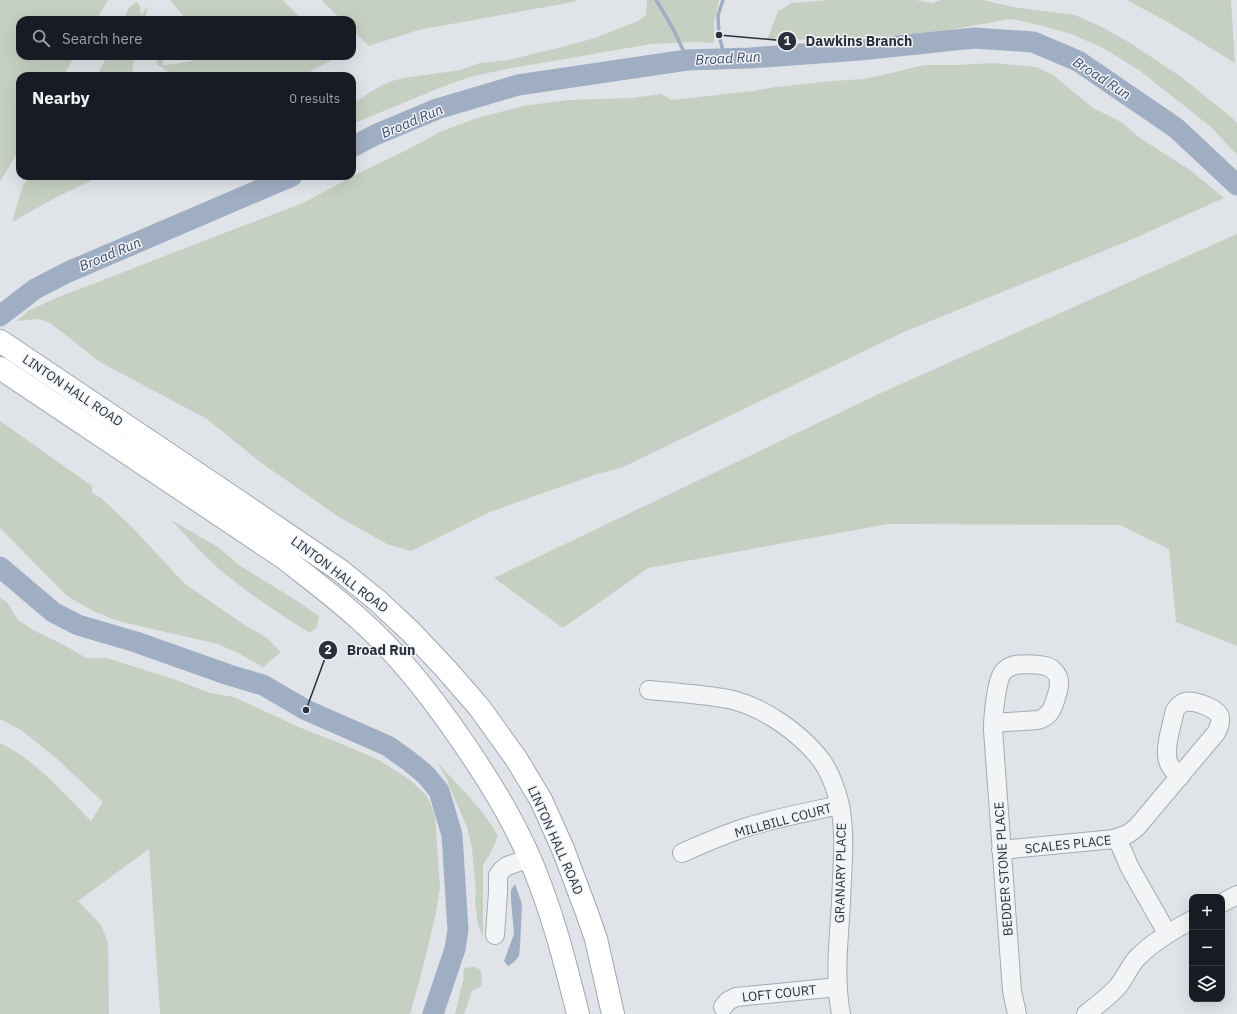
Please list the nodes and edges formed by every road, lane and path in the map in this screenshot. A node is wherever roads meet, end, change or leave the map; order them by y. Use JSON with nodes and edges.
{"nodes":[{"id":1,"x":0,"y":341,"type":"edge"},
{"id":2,"x":8,"y":373,"type":"edge"},
{"id":3,"x":649,"y":690,"type":"dead end"},
{"id":4,"x":993,"y":723,"type":"dead end"},
{"id":5,"x":1180,"y":777,"type":"dead end"},
{"id":6,"x":840,"y":805,"type":"junction"},
{"id":7,"x":1117,"y":838,"type":"junction"},
{"id":8,"x":1001,"y":850,"type":"junction"},
{"id":9,"x":682,"y":853,"type":"dead end"},
{"id":10,"x":530,"y":858,"type":"junction"},
{"id":11,"x":1237,"y":895,"type":"edge"},
{"id":12,"x":1225,"y":901,"type":"edge"},
{"id":13,"x":1189,"y":922,"type":"edge"},
{"id":14,"x":1167,"y":934,"type":"junction"},
{"id":15,"x":495,"y":935,"type":"dead end"},
{"id":16,"x":838,"y":987,"type":"junction"},
{"id":17,"x":723,"y":1007,"type":"dead end"},
{"id":18,"x":578,"y":1014,"type":"edge"},
{"id":19,"x":613,"y":1014,"type":"edge"},
{"id":20,"x":841,"y":1014,"type":"edge"},
{"id":21,"x":1017,"y":1014,"type":"edge"},
{"id":22,"x":1086,"y":1014,"type":"edge"}],
"edges":[{"from":1,"to":19,"type":"main road","name":"LINTON HALL ROAD"},
{"from":2,"to":10,"type":"main road","name":"LINTON HALL ROAD"},
{"from":3,"to":6,"type":"street","name":"GRANARY PLACE"},
{"from":4,"to":8,"type":"street","name":"BEDDER STONE PLACE"},
{"from":5,"to":7,"type":"street","name":"SCALES PLACE"},
{"from":6,"to":9,"type":"street","name":"MILLBILL COURT"},
{"from":6,"to":16,"type":"street","name":"GRANARY PLACE"},
{"from":7,"to":8,"type":"street","name":"SCALES PLACE"},
{"from":7,"to":14,"type":"street"},
{"from":8,"to":21,"type":"street","name":"BEDDER STONE PLACE"},
{"from":10,"to":15,"type":"street"},
{"from":10,"to":18,"type":"main road","name":"LINTON HALL ROAD"},
{"from":11,"to":12,"type":"street"},
{"from":13,"to":14,"type":"street"},
{"from":14,"to":22,"type":"street"},
{"from":16,"to":17,"type":"street","name":"LOFT COURT"},
{"from":16,"to":20,"type":"street","name":"GRANARY PLACE"}]}
